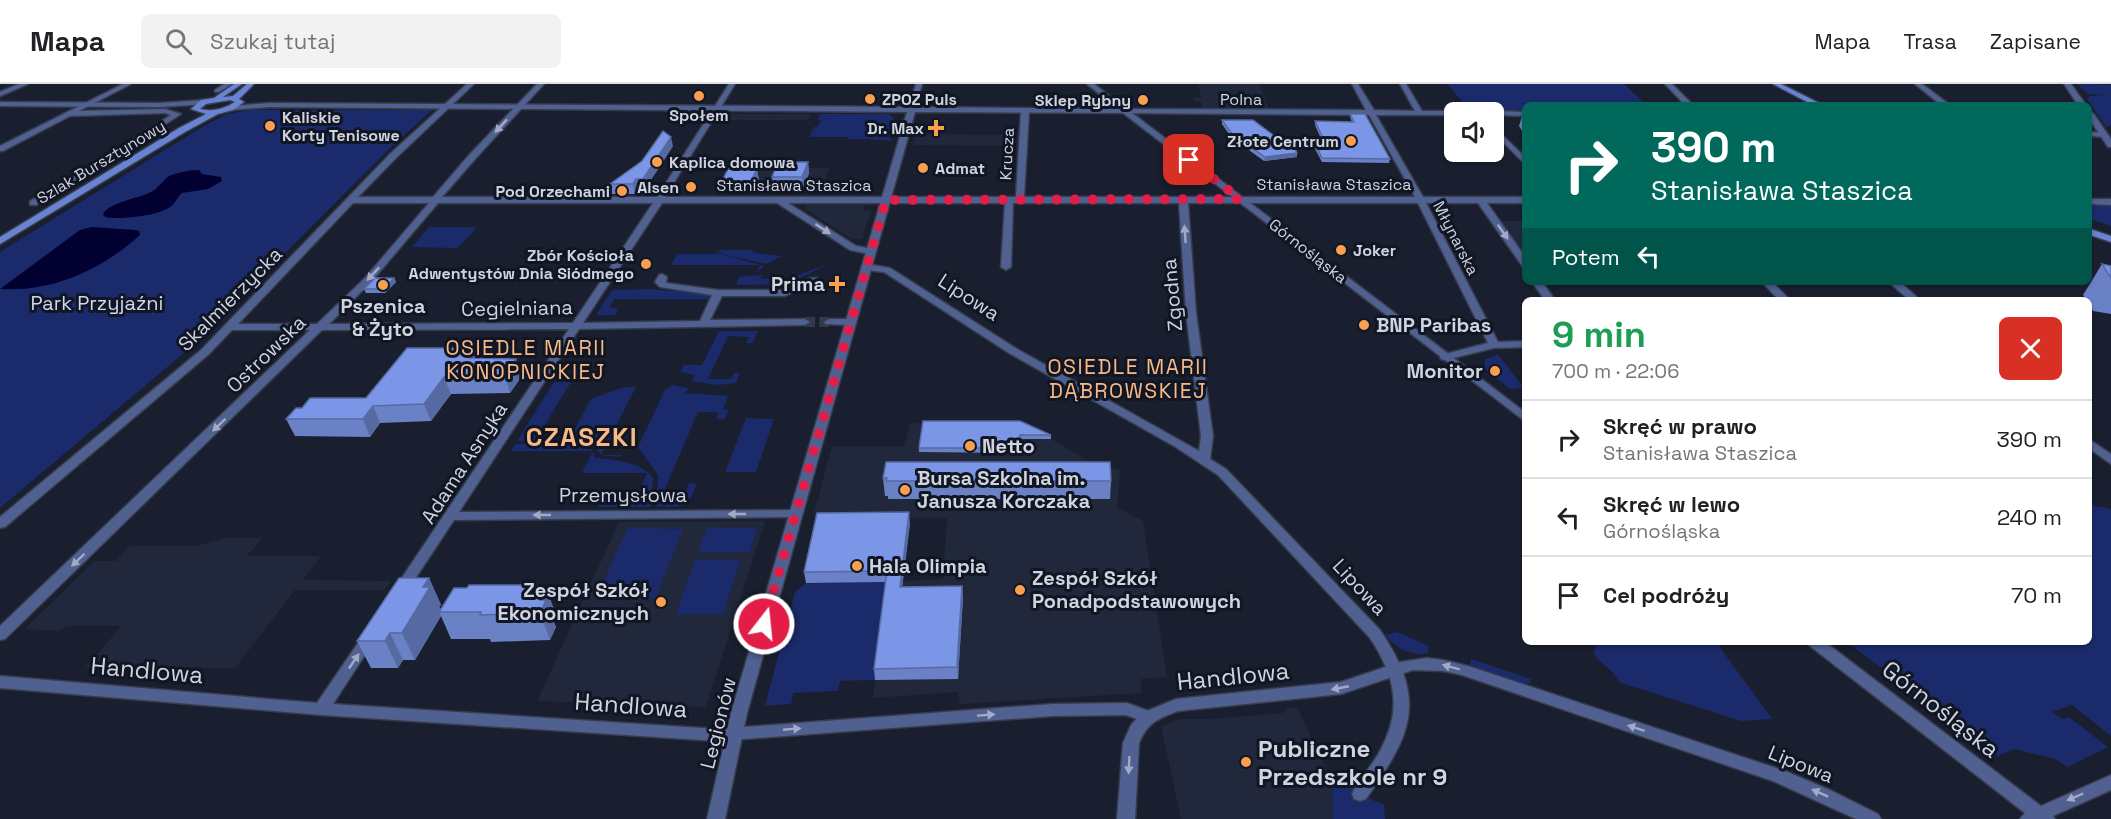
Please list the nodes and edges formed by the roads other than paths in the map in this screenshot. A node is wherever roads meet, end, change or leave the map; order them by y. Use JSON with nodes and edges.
{"nodes":[{"id":1,"x":25,"y":84,"type":"edge"},
{"id":2,"x":128,"y":84,"type":"edge"},
{"id":3,"x":229,"y":84,"type":"edge"},
{"id":4,"x":239,"y":84,"type":"edge"},
{"id":5,"x":251,"y":84,"type":"edge"},
{"id":6,"x":471,"y":84,"type":"edge"},
{"id":7,"x":541,"y":84,"type":"edge"},
{"id":8,"x":732,"y":84,"type":"edge"},
{"id":9,"x":919,"y":84,"type":"edge"},
{"id":10,"x":1090,"y":84,"type":"edge"},
{"id":11,"x":1355,"y":84,"type":"edge"},
{"id":12,"x":1403,"y":84,"type":"edge"},
{"id":13,"x":1668,"y":84,"type":"edge"},
{"id":14,"x":1765,"y":84,"type":"edge"},
{"id":15,"x":1776,"y":84,"type":"edge"},
{"id":16,"x":1918,"y":84,"type":"edge"},
{"id":17,"x":2067,"y":84,"type":"edge"},
{"id":18,"x":218,"y":91,"type":"dead end"},
{"id":19,"x":0,"y":94,"type":"edge"},
{"id":20,"x":238,"y":100,"type":"junction"},
{"id":21,"x":208,"y":101,"type":"junction"},
{"id":22,"x":1686,"y":102,"type":"edge"},
{"id":23,"x":1802,"y":102,"type":"edge"},
{"id":24,"x":1813,"y":102,"type":"edge"},
{"id":25,"x":1943,"y":102,"type":"edge"},
{"id":26,"x":2080,"y":102,"type":"edge"},
{"id":27,"x":0,"y":104,"type":"edge"},
{"id":28,"x":88,"y":105,"type":"junction"},
{"id":29,"x":160,"y":105,"type":"junction"},
{"id":30,"x":270,"y":105,"type":"junction"},
{"id":31,"x":448,"y":106,"type":"junction"},
{"id":32,"x":519,"y":106,"type":"junction"},
{"id":33,"x":717,"y":107,"type":"junction"},
{"id":34,"x":231,"y":108,"type":"junction"},
{"id":35,"x":196,"y":110,"type":"junction"},
{"id":36,"x":912,"y":110,"type":"junction"},
{"id":37,"x":218,"y":111,"type":"junction"},
{"id":38,"x":1025,"y":111,"type":"junction"},
{"id":39,"x":1126,"y":111,"type":"junction"},
{"id":40,"x":1370,"y":112,"type":"junction"},
{"id":41,"x":1420,"y":113,"type":"junction"},
{"id":42,"x":1444,"y":113,"type":"edge"},
{"id":43,"x":1504,"y":113,"type":"edge"},
{"id":44,"x":70,"y":114,"type":"junction"},
{"id":45,"x":1522,"y":114,"type":"edge"},
{"id":46,"x":2092,"y":118,"type":"edge"},
{"id":47,"x":2092,"y":134,"type":"edge"},
{"id":48,"x":2104,"y":135,"type":"junction"},
{"id":49,"x":1504,"y":140,"type":"edge"},
{"id":50,"x":2111,"y":145,"type":"edge"},
{"id":51,"x":0,"y":149,"type":"edge"},
{"id":52,"x":1522,"y":159,"type":"edge"},
{"id":53,"x":1009,"y":199,"type":"junction"},
{"id":54,"x":1020,"y":199,"type":"junction"},
{"id":55,"x":1183,"y":199,"type":"junction"},
{"id":56,"x":1240,"y":199,"type":"junction"},
{"id":57,"x":351,"y":200,"type":"junction"},
{"id":58,"x":436,"y":200,"type":"junction"},
{"id":59,"x":657,"y":200,"type":"junction"},
{"id":60,"x":779,"y":200,"type":"junction"},
{"id":61,"x":886,"y":200,"type":"junction"},
{"id":62,"x":1420,"y":200,"type":"junction"},
{"id":63,"x":1481,"y":200,"type":"junction"},
{"id":64,"x":1522,"y":200,"type":"edge"},
{"id":65,"x":2092,"y":201,"type":"edge"},
{"id":66,"x":2111,"y":202,"type":"edge"},
{"id":67,"x":33,"y":203,"type":"dead end"},
{"id":68,"x":2092,"y":225,"type":"edge"},
{"id":69,"x":0,"y":232,"type":"edge"},
{"id":70,"x":2111,"y":232,"type":"edge"},
{"id":71,"x":2092,"y":233,"type":"edge"},
{"id":72,"x":2111,"y":239,"type":"edge"},
{"id":73,"x":0,"y":241,"type":"edge"},
{"id":74,"x":870,"y":251,"type":"junction"},
{"id":75,"x":1522,"y":259,"type":"edge"},
{"id":76,"x":866,"y":267,"type":"junction"},
{"id":77,"x":1006,"y":267,"type":"dead end"},
{"id":78,"x":662,"y":277,"type":"dead end"},
{"id":79,"x":814,"y":280,"type":"dead end"},
{"id":80,"x":1770,"y":285,"type":"edge"},
{"id":81,"x":1898,"y":285,"type":"edge"},
{"id":82,"x":718,"y":293,"type":"junction"},
{"id":83,"x":1782,"y":297,"type":"edge"},
{"id":84,"x":1912,"y":297,"type":"edge"},
{"id":85,"x":805,"y":322,"type":"tunnel mouth"},
{"id":86,"x":829,"y":322,"type":"tunnel mouth"},
{"id":87,"x":850,"y":322,"type":"junction"},
{"id":88,"x":703,"y":324,"type":"junction"},
{"id":89,"x":576,"y":326,"type":"junction"},
{"id":90,"x":230,"y":327,"type":"junction"},
{"id":91,"x":319,"y":328,"type":"junction"},
{"id":92,"x":1522,"y":344,"type":"edge"},
{"id":93,"x":1494,"y":345,"type":"junction"},
{"id":94,"x":1445,"y":357,"type":"junction"},
{"id":95,"x":1522,"y":416,"type":"edge"},
{"id":96,"x":2092,"y":446,"type":"edge"},
{"id":97,"x":1204,"y":459,"type":"junction"},
{"id":98,"x":2111,"y":460,"type":"edge"},
{"id":99,"x":795,"y":514,"type":"junction"},
{"id":100,"x":451,"y":516,"type":"junction"},
{"id":101,"x":0,"y":524,"type":"edge"},
{"id":102,"x":391,"y":606,"type":"edge"},
{"id":103,"x":378,"y":625,"type":"edge"},
{"id":104,"x":0,"y":634,"type":"edge"},
{"id":105,"x":1819,"y":645,"type":"edge"},
{"id":106,"x":1395,"y":669,"type":"junction"},
{"id":107,"x":0,"y":682,"type":"edge"},
{"id":108,"x":321,"y":709,"type":"junction"},
{"id":109,"x":1148,"y":717,"type":"junction"},
{"id":110,"x":734,"y":735,"type":"junction"},
{"id":111,"x":2111,"y":782,"type":"edge"},
{"id":112,"x":1360,"y":794,"type":"dead end"},
{"id":113,"x":2038,"y":817,"type":"edge"},
{"id":114,"x":716,"y":819,"type":"edge"},
{"id":115,"x":1126,"y":819,"type":"edge"},
{"id":116,"x":1872,"y":819,"type":"edge"}],
"edges":[{"from":1,"to":19,"type":"street"},
{"from":2,"to":28,"type":"street"},
{"from":3,"to":18,"type":"street"},
{"from":4,"to":21,"type":"main road"},
{"from":5,"to":20,"type":"main road"},
{"from":6,"to":31,"type":"street","name":"Skalmierzycka"},
{"from":7,"to":32,"type":"street","name":"Ostrowska"},
{"from":8,"to":33,"type":"street","name":"Adama Asnyka"},
{"from":9,"to":36,"type":"street","name":"Legionów"},
{"from":10,"to":39,"type":"street","name":"Górnośląska"},
{"from":11,"to":40,"type":"street","name":"Młynarska"},
{"from":12,"to":41,"type":"street"},
{"from":13,"to":22,"type":"street"},
{"from":14,"to":23,"type":"main road"},
{"from":15,"to":24,"type":"main road"},
{"from":16,"to":25,"type":"street"},
{"from":17,"to":26,"type":"street"},
{"from":20,"to":21,"type":"main road"},
{"from":20,"to":30,"type":"street","name":"Polna"},
{"from":20,"to":34,"type":"main road"},
{"from":21,"to":29,"type":"street"},
{"from":21,"to":35,"type":"main road","name":"Szlak Bursztynowy"},
{"from":27,"to":28,"type":"street"},
{"from":28,"to":29,"type":"street"},
{"from":28,"to":44,"type":"street"},
{"from":29,"to":35,"type":"street"},
{"from":30,"to":31,"type":"street","name":"Polna"},
{"from":30,"to":34,"type":"street","name":"Polna"},
{"from":31,"to":32,"type":"street","name":"Polna"},
{"from":31,"to":57,"type":"street","name":"Skalmierzycka"},
{"from":32,"to":33,"type":"street","name":"Polna"},
{"from":32,"to":58,"type":"street","name":"Ostrowska","one_way":true},
{"from":33,"to":36,"type":"street","name":"Polna"},
{"from":33,"to":59,"type":"street","name":"Adama Asnyka"},
{"from":34,"to":37,"type":"main road"},
{"from":35,"to":37,"type":"main road"},
{"from":35,"to":69,"type":"main road","name":"Szlak Bursztynowy"},
{"from":36,"to":38,"type":"street","name":"Polna"},
{"from":36,"to":61,"type":"street","name":"Legionów"},
{"from":37,"to":73,"type":"main road","name":"Szlak Bursztynowy"},
{"from":38,"to":39,"type":"street","name":"Polna"},
{"from":38,"to":54,"type":"street","name":"Krucza"},
{"from":39,"to":40,"type":"street","name":"Polna"},
{"from":39,"to":56,"type":"street","name":"Górnośląska"},
{"from":40,"to":41,"type":"street","name":"Polna"},
{"from":40,"to":62,"type":"street","name":"Młynarska"},
{"from":41,"to":42,"type":"street","name":"Polna"},
{"from":43,"to":45,"type":"street"},
{"from":44,"to":51,"type":"street"},
{"from":44,"to":67,"type":"street"},
{"from":46,"to":48,"type":"street"},
{"from":47,"to":48,"type":"street"},
{"from":48,"to":50,"type":"street"},
{"from":49,"to":52,"type":"street"},
{"from":53,"to":54,"type":"street","name":"Stanisława Staszica"},
{"from":53,"to":61,"type":"street","name":"Stanisława Staszica"},
{"from":53,"to":77,"type":"street","name":"Krucza"},
{"from":54,"to":55,"type":"street","name":"Stanisława Staszica"},
{"from":55,"to":56,"type":"street","name":"Stanisława Staszica"},
{"from":97,"to":55,"type":"street","name":"Zgodna","one_way":true},
{"from":56,"to":62,"type":"street","name":"Stanisława Staszica"},
{"from":56,"to":94,"type":"street","name":"Górnośląska"},
{"from":57,"to":58,"type":"street","name":"Stanisława Staszica"},
{"from":57,"to":90,"type":"street","name":"Skalmierzycka"},
{"from":58,"to":59,"type":"street","name":"Stanisława Staszica"},
{"from":58,"to":91,"type":"street","name":"Ostrowska","one_way":true},
{"from":59,"to":60,"type":"street","name":"Stanisława Staszica"},
{"from":59,"to":89,"type":"street","name":"Adama Asnyka"},
{"from":60,"to":61,"type":"street","name":"Stanisława Staszica"},
{"from":60,"to":74,"type":"street","one_way":true},
{"from":61,"to":74,"type":"street","name":"Legionów"},
{"from":62,"to":63,"type":"street","name":"Stanisława Staszica"},
{"from":62,"to":93,"type":"street","name":"Młynarska"},
{"from":63,"to":64,"type":"street","name":"Stanisława Staszica"},
{"from":63,"to":75,"type":"street","one_way":true},
{"from":65,"to":66,"type":"street"},
{"from":68,"to":70,"type":"main road"},
{"from":71,"to":72,"type":"main road"},
{"from":74,"to":76,"type":"street","name":"Legionów"},
{"from":76,"to":87,"type":"street","name":"Legionów"},
{"from":76,"to":97,"type":"street","name":"Lipowa"},
{"from":78,"to":82,"type":"street"},
{"from":79,"to":82,"type":"street"},
{"from":80,"to":83,"type":"street"},
{"from":81,"to":84,"type":"street"},
{"from":82,"to":88,"type":"street"},
{"from":85,"to":88,"type":"street","name":"Cegielniana"},
{"from":86,"to":87,"type":"street"},
{"from":87,"to":99,"type":"street","name":"Legionów"},
{"from":88,"to":89,"type":"street","name":"Cegielniana"},
{"from":89,"to":91,"type":"street","name":"Cegielniana"},
{"from":89,"to":100,"type":"street","name":"Adama Asnyka"},
{"from":90,"to":91,"type":"street","name":"Cegielniana"},
{"from":90,"to":101,"type":"street","name":"Skalmierzycka"},
{"from":91,"to":104,"type":"street","name":"Ostrowska","one_way":true},
{"from":92,"to":93,"type":"street"},
{"from":93,"to":94,"type":"street"},
{"from":94,"to":95,"type":"street","name":"Górnośląska"},
{"from":96,"to":98,"type":"street"},
{"from":97,"to":106,"type":"street","name":"Lipowa"},
{"from":99,"to":100,"type":"street","name":"Przemysłowa","one_way":true},
{"from":99,"to":110,"type":"street","name":"Legionów"},
{"from":100,"to":102,"type":"street","name":"Adama Asnyka"},
{"from":108,"to":103,"type":"street","one_way":true},
{"from":105,"to":113,"type":"street","name":"Górnośląska"},
{"from":106,"to":109,"type":"street","name":"Handlowa","one_way":true},
{"from":106,"to":112,"type":"street"},
{"from":116,"to":106,"type":"street","name":"Lipowa","one_way":true},
{"from":107,"to":108,"type":"street","name":"Handlowa"},
{"from":108,"to":110,"type":"street","name":"Handlowa"},
{"from":110,"to":109,"type":"street","name":"Handlowa","one_way":true},
{"from":109,"to":115,"type":"street","one_way":true},
{"from":110,"to":114,"type":"street","name":"Legionów"},
{"from":111,"to":113,"type":"street","one_way":true}]}
